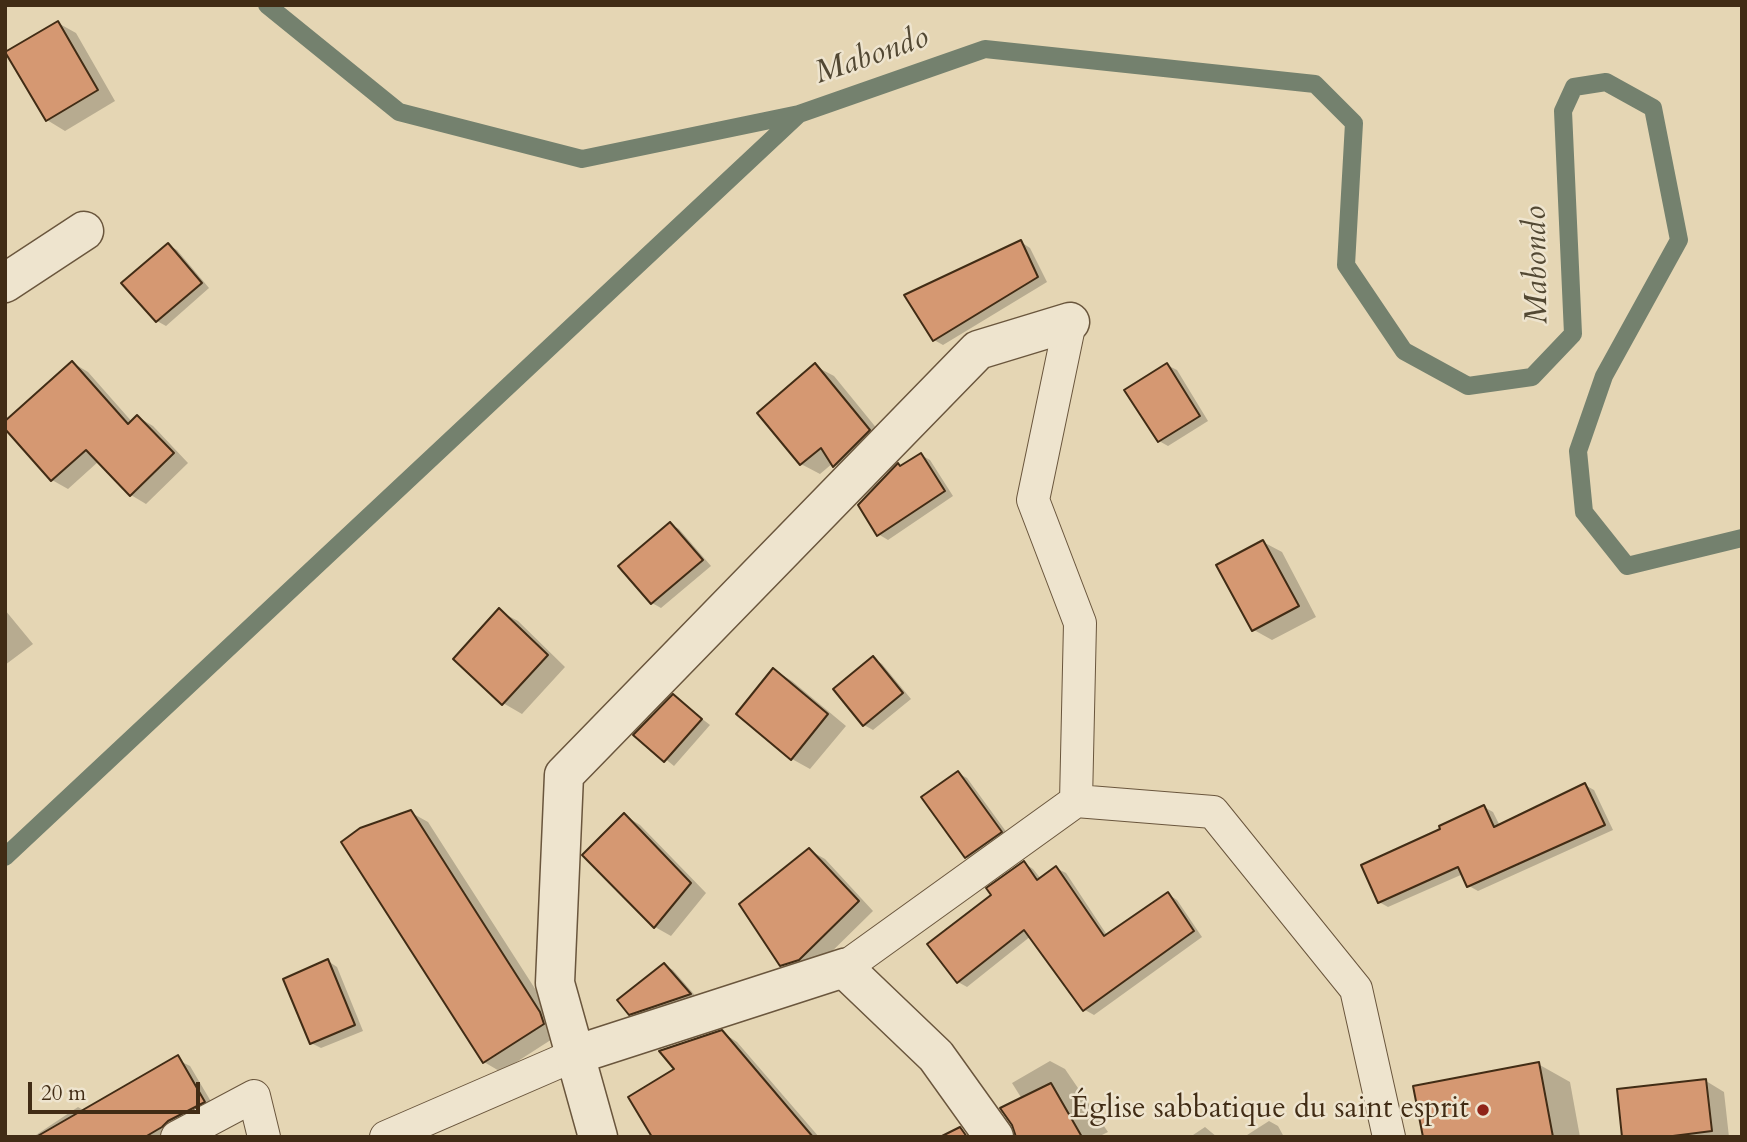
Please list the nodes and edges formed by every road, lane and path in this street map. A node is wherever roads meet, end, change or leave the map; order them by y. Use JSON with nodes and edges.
{"nodes":[{"id":1,"x":84,"y":231,"type":"dead end"},
{"id":2,"x":5,"y":283,"type":"edge"},
{"id":3,"x":1070,"y":322,"type":"joint"},
{"id":4,"x":1076,"y":801,"type":"junction"},
{"id":5,"x":844,"y":968,"type":"junction"},
{"id":6,"x":575,"y":1055,"type":"junction"},
{"id":7,"x":177,"y":1137,"type":"edge"},
{"id":8,"x":264,"y":1137,"type":"edge"},
{"id":9,"x":386,"y":1137,"type":"edge"},
{"id":10,"x":598,"y":1137,"type":"edge"},
{"id":11,"x":994,"y":1137,"type":"edge"},
{"id":12,"x":1389,"y":1137,"type":"edge"}],
"edges":[{"from":1,"to":2,"type":"street"},
{"from":3,"to":4,"type":"lane"},
{"from":3,"to":6,"type":"street"},
{"from":4,"to":5,"type":"lane"},
{"from":4,"to":12,"type":"lane"},
{"from":5,"to":6,"type":"street"},
{"from":5,"to":11,"type":"street"},
{"from":6,"to":9,"type":"lane"},
{"from":6,"to":10,"type":"street"},
{"from":7,"to":8,"type":"lane"}]}
